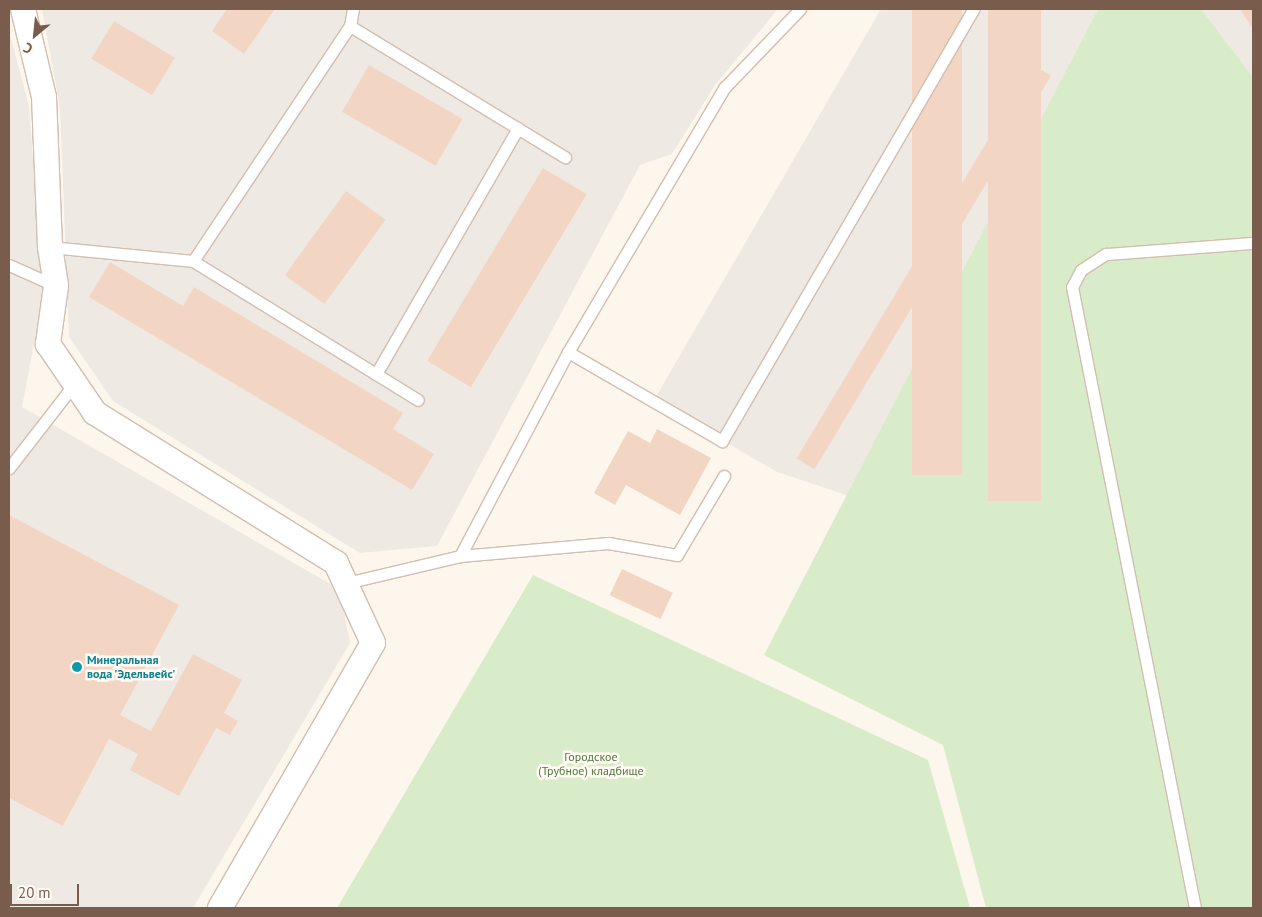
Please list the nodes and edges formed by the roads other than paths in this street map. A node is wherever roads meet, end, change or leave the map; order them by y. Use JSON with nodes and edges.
{"nodes":[{"id":1,"x":23,"y":9,"type":"edge"},
{"id":2,"x":353,"y":9,"type":"edge"},
{"id":3,"x":800,"y":9,"type":"edge"},
{"id":4,"x":973,"y":9,"type":"edge"},
{"id":5,"x":350,"y":26,"type":"junction"},
{"id":6,"x":518,"y":128,"type":"junction"},
{"id":7,"x":564,"y":157,"type":"dead end"},
{"id":8,"x":1253,"y":242,"type":"edge"},
{"id":9,"x":50,"y":246,"type":"junction"},
{"id":10,"x":193,"y":261,"type":"junction"},
{"id":11,"x":9,"y":265,"type":"edge"},
{"id":12,"x":56,"y":286,"type":"junction"},
{"id":13,"x":568,"y":352,"type":"junction"},
{"id":14,"x":376,"y":374,"type":"junction"},
{"id":15,"x":74,"y":383,"type":"junction"},
{"id":16,"x":418,"y":400,"type":"dead end"},
{"id":17,"x":9,"y":468,"type":"edge"},
{"id":18,"x":724,"y":476,"type":"dead end"},
{"id":19,"x":460,"y":556,"type":"junction"},
{"id":20,"x":346,"y":583,"type":"junction"},
{"id":21,"x":220,"y":908,"type":"edge"},
{"id":22,"x":1195,"y":908,"type":"edge"}],
"edges":[{"from":1,"to":9,"type":"street"},
{"from":2,"to":5,"type":"lane"},
{"from":3,"to":13,"type":"lane"},
{"from":4,"to":13,"type":"lane"},
{"from":5,"to":6,"type":"lane"},
{"from":5,"to":10,"type":"lane"},
{"from":6,"to":7,"type":"lane"},
{"from":6,"to":14,"type":"lane"},
{"from":8,"to":22,"type":"lane"},
{"from":9,"to":10,"type":"lane"},
{"from":9,"to":12,"type":"street"},
{"from":10,"to":14,"type":"lane"},
{"from":11,"to":12,"type":"lane"},
{"from":12,"to":15,"type":"street"},
{"from":13,"to":19,"type":"lane"},
{"from":14,"to":16,"type":"lane"},
{"from":15,"to":17,"type":"lane"},
{"from":15,"to":20,"type":"street"},
{"from":18,"to":19,"type":"lane"},
{"from":19,"to":20,"type":"lane"},
{"from":20,"to":21,"type":"street"}]}
